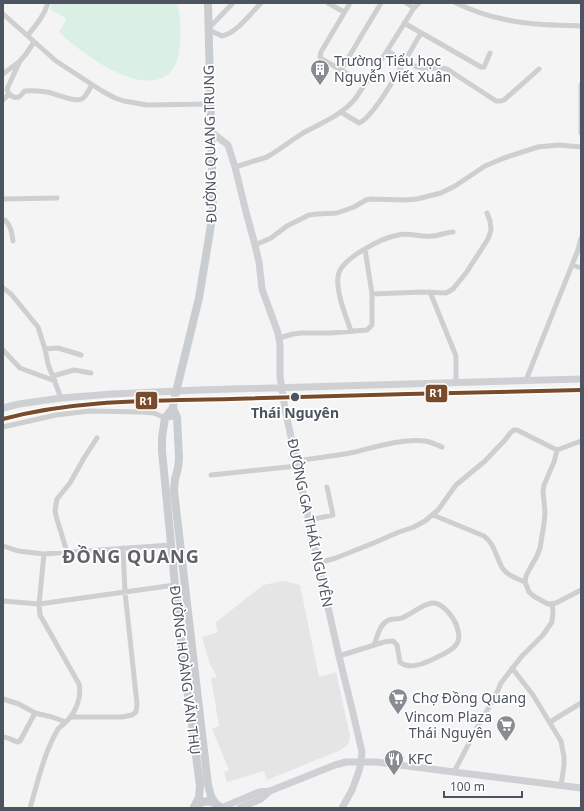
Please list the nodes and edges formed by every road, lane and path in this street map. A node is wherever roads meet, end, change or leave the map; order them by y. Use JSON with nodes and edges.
{"nodes":[{"id":1,"x":48,"y":3,"type":"edge"},
{"id":2,"x":208,"y":3,"type":"edge"},
{"id":3,"x":233,"y":3,"type":"edge"},
{"id":4,"x":261,"y":3,"type":"edge"},
{"id":5,"x":328,"y":3,"type":"edge"},
{"id":6,"x":350,"y":3,"type":"edge"},
{"id":7,"x":381,"y":3,"type":"edge"},
{"id":8,"x":406,"y":3,"type":"edge"},
{"id":9,"x":419,"y":3,"type":"edge"},
{"id":10,"x":456,"y":3,"type":"edge"},
{"id":11,"x":414,"y":8,"type":"junction"},
{"id":12,"x":344,"y":12,"type":"junction"},
{"id":13,"x":3,"y":14,"type":"edge"},
{"id":14,"x":404,"y":23,"type":"junction"},
{"id":15,"x":581,"y":26,"type":"edge"},
{"id":16,"x":209,"y":29,"type":"junction"},
{"id":17,"x":421,"y":33,"type":"junction"},
{"id":18,"x":28,"y":35,"type":"junction"},
{"id":19,"x":34,"y":42,"type":"junction"},
{"id":20,"x":387,"y":51,"type":"junction"},
{"id":21,"x":490,"y":53,"type":"dead end"},
{"id":22,"x":20,"y":61,"type":"junction"},
{"id":23,"x":404,"y":61,"type":"junction"},
{"id":24,"x":539,"y":69,"type":"dead end"},
{"id":25,"x":341,"y":70,"type":"junction"},
{"id":26,"x":3,"y":74,"type":"edge"},
{"id":27,"x":365,"y":84,"type":"junction"},
{"id":28,"x":92,"y":85,"type":"junction"},
{"id":29,"x":581,"y":85,"type":"edge"},
{"id":30,"x":9,"y":94,"type":"junction"},
{"id":31,"x":3,"y":100,"type":"edge"},
{"id":32,"x":210,"y":104,"type":"junction"},
{"id":33,"x":341,"y":112,"type":"junction"},
{"id":34,"x":210,"y":131,"type":"junction"},
{"id":35,"x":581,"y":133,"type":"edge"},
{"id":36,"x":581,"y":147,"type":"edge"},
{"id":37,"x":235,"y":167,"type":"junction"},
{"id":38,"x":3,"y":198,"type":"edge"},
{"id":39,"x":57,"y":198,"type":"dead end"},
{"id":40,"x":487,"y":213,"type":"dead end"},
{"id":41,"x":3,"y":221,"type":"edge"},
{"id":42,"x":453,"y":232,"type":"dead end"},
{"id":43,"x":581,"y":238,"type":"edge"},
{"id":44,"x":13,"y":241,"type":"dead end"},
{"id":45,"x":255,"y":244,"type":"junction"},
{"id":46,"x":365,"y":249,"type":"junction"},
{"id":47,"x":572,"y":265,"type":"junction"},
{"id":48,"x":581,"y":268,"type":"edge"},
{"id":49,"x":3,"y":288,"type":"edge"},
{"id":50,"x":430,"y":292,"type":"junction"},
{"id":51,"x":372,"y":294,"type":"junction"},
{"id":52,"x":351,"y":331,"type":"junction"},
{"id":53,"x":280,"y":338,"type":"junction"},
{"id":54,"x":45,"y":349,"type":"junction"},
{"id":55,"x":3,"y":350,"type":"edge"},
{"id":56,"x":81,"y":354,"type":"dead end"},
{"id":57,"x":91,"y":373,"type":"dead end"},
{"id":58,"x":54,"y":378,"type":"junction"},
{"id":59,"x":581,"y":379,"type":"edge"},
{"id":60,"x":526,"y":380,"type":"junction"},
{"id":61,"x":456,"y":383,"type":"junction"},
{"id":62,"x":282,"y":388,"type":"junction"},
{"id":63,"x":177,"y":391,"type":"junction"},
{"id":64,"x":61,"y":398,"type":"junction"},
{"id":65,"x":174,"y":404,"type":"junction"},
{"id":66,"x":3,"y":408,"type":"edge"},
{"id":67,"x":177,"y":417,"type":"junction"},
{"id":68,"x":166,"y":418,"type":"junction"},
{"id":69,"x":3,"y":426,"type":"edge"},
{"id":70,"x":97,"y":438,"type":"dead end"},
{"id":71,"x":581,"y":441,"type":"edge"},
{"id":72,"x":442,"y":447,"type":"dead end"},
{"id":73,"x":557,"y":450,"type":"junction"},
{"id":74,"x":297,"y":464,"type":"junction"},
{"id":75,"x":211,"y":475,"type":"dead end"},
{"id":76,"x":327,"y":487,"type":"dead end"},
{"id":77,"x":433,"y":515,"type":"junction"},
{"id":78,"x":309,"y":520,"type":"junction"},
{"id":79,"x":170,"y":544,"type":"junction"},
{"id":80,"x":3,"y":546,"type":"edge"},
{"id":81,"x":123,"y":548,"type":"junction"},
{"id":82,"x":67,"y":552,"type":"junction"},
{"id":83,"x":44,"y":554,"type":"junction"},
{"id":84,"x":318,"y":563,"type":"junction"},
{"id":85,"x":525,"y":582,"type":"junction"},
{"id":86,"x":175,"y":585,"type":"junction"},
{"id":87,"x":581,"y":590,"type":"edge"},
{"id":88,"x":125,"y":592,"type":"junction"},
{"id":89,"x":3,"y":601,"type":"edge"},
{"id":90,"x":39,"y":604,"type":"junction"},
{"id":91,"x":552,"y":604,"type":"junction"},
{"id":92,"x":374,"y":645,"type":"junction"},
{"id":93,"x":193,"y":656,"type":"junction"},
{"id":94,"x":339,"y":656,"type":"junction"},
{"id":95,"x":183,"y":658,"type":"junction"},
{"id":96,"x":512,"y":668,"type":"junction"},
{"id":97,"x":3,"y":699,"type":"edge"},
{"id":98,"x":581,"y":703,"type":"edge"},
{"id":99,"x":35,"y":713,"type":"junction"},
{"id":100,"x":68,"y":720,"type":"junction"},
{"id":101,"x":550,"y":722,"type":"junction"},
{"id":102,"x":3,"y":737,"type":"edge"},
{"id":103,"x":362,"y":762,"type":"junction"},
{"id":104,"x":454,"y":772,"type":"junction"},
{"id":105,"x":561,"y":786,"type":"junction"},
{"id":106,"x":581,"y":788,"type":"edge"},
{"id":107,"x":270,"y":791,"type":"junction"},
{"id":108,"x":219,"y":807,"type":"edge"},
{"id":109,"x":30,"y":808,"type":"edge"},
{"id":110,"x":194,"y":808,"type":"edge"},
{"id":111,"x":240,"y":808,"type":"edge"},
{"id":112,"x":342,"y":808,"type":"edge"}],
"edges":[{"from":1,"to":18,"type":"street"},
{"from":2,"to":16,"type":"main road","name":"ĐƯỜNG QUANG TRUNG"},
{"from":3,"to":16,"type":"street"},
{"from":4,"to":16,"type":"street"},
{"from":5,"to":12,"type":"street"},
{"from":6,"to":12,"type":"street"},
{"from":7,"to":25,"type":"street"},
{"from":8,"to":11,"type":"street"},
{"from":9,"to":11,"type":"street"},
{"from":10,"to":15,"type":"street"},
{"from":11,"to":14,"type":"street"},
{"from":12,"to":25,"type":"street"},
{"from":13,"to":18,"type":"street"},
{"from":14,"to":17,"type":"street"},
{"from":14,"to":20,"type":"street"},
{"from":16,"to":32,"type":"main road","name":"ĐƯỜNG QUANG TRUNG"},
{"from":17,"to":21,"type":"street"},
{"from":17,"to":23,"type":"street"},
{"from":18,"to":19,"type":"street"},
{"from":19,"to":22,"type":"street"},
{"from":19,"to":28,"type":"street"},
{"from":20,"to":23,"type":"street"},
{"from":20,"to":27,"type":"street"},
{"from":22,"to":26,"type":"street"},
{"from":22,"to":30,"type":"street"},
{"from":23,"to":24,"type":"street"},
{"from":23,"to":33,"type":"street"},
{"from":25,"to":27,"type":"street"},
{"from":27,"to":33,"type":"street"},
{"from":28,"to":30,"type":"street"},
{"from":28,"to":32,"type":"street"},
{"from":29,"to":35,"type":"street"},
{"from":30,"to":31,"type":"street"},
{"from":32,"to":34,"type":"main road","name":"ĐƯỜNG QUANG TRUNG"},
{"from":33,"to":37,"type":"street"},
{"from":34,"to":37,"type":"street","name":"ĐƯỜNG GA THÁI NGUYÊN"},
{"from":34,"to":63,"type":"main road","name":"ĐƯỜNG QUANG TRUNG"},
{"from":36,"to":45,"type":"street"},
{"from":37,"to":45,"type":"street","name":"ĐƯỜNG GA THÁI NGUYÊN"},
{"from":38,"to":39,"type":"street"},
{"from":40,"to":50,"type":"street"},
{"from":41,"to":44,"type":"street"},
{"from":42,"to":46,"type":"street"},
{"from":43,"to":47,"type":"street"},
{"from":45,"to":53,"type":"street","name":"ĐƯỜNG GA THÁI NGUYÊN"},
{"from":46,"to":51,"type":"street"},
{"from":46,"to":52,"type":"street"},
{"from":47,"to":48,"type":"street"},
{"from":47,"to":60,"type":"street"},
{"from":49,"to":54,"type":"street"},
{"from":50,"to":51,"type":"street"},
{"from":50,"to":61,"type":"street"},
{"from":51,"to":52,"type":"street"},
{"from":52,"to":53,"type":"street"},
{"from":53,"to":62,"type":"street","name":"ĐƯỜNG GA THÁI NGUYÊN"},
{"from":54,"to":56,"type":"street"},
{"from":54,"to":58,"type":"street"},
{"from":55,"to":58,"type":"street"},
{"from":57,"to":58,"type":"street"},
{"from":58,"to":64,"type":"street"},
{"from":59,"to":60,"type":"street"},
{"from":60,"to":61,"type":"street"},
{"from":61,"to":62,"type":"street"},
{"from":62,"to":63,"type":"street"},
{"from":62,"to":74,"type":"street","name":"ĐƯỜNG GA THÁI NGUYÊN"},
{"from":63,"to":64,"type":"street"},
{"from":63,"to":65,"type":"main road","name":"ĐƯỜNG QUANG TRUNG"},
{"from":64,"to":66,"type":"street"},
{"from":65,"to":67,"type":"main road","name":"ĐƯỜNG HOÀNG VĂN THỤ"},
{"from":65,"to":68,"type":"main road","name":"ĐƯỜNG HOÀNG VĂN THỤ"},
{"from":67,"to":68,"type":"street"},
{"from":67,"to":93,"type":"main road","name":"ĐƯỜNG HOÀNG VĂN THỤ"},
{"from":68,"to":69,"type":"street"},
{"from":68,"to":79,"type":"main road","name":"ĐƯỜNG HOÀNG VĂN THỤ"},
{"from":70,"to":82,"type":"street"},
{"from":71,"to":73,"type":"street"},
{"from":72,"to":74,"type":"street"},
{"from":73,"to":77,"type":"street"},
{"from":73,"to":85,"type":"street"},
{"from":74,"to":75,"type":"street"},
{"from":74,"to":78,"type":"street","name":"ĐƯỜNG GA THÁI NGUYÊN"},
{"from":76,"to":78,"type":"street"},
{"from":77,"to":84,"type":"street"},
{"from":77,"to":85,"type":"street"},
{"from":78,"to":84,"type":"street","name":"ĐƯỜNG GA THÁI NGUYÊN"},
{"from":79,"to":81,"type":"street"},
{"from":79,"to":86,"type":"main road","name":"ĐƯỜNG HOÀNG VĂN THỤ"},
{"from":80,"to":83,"type":"street"},
{"from":81,"to":82,"type":"street"},
{"from":81,"to":88,"type":"street"},
{"from":82,"to":83,"type":"street"},
{"from":83,"to":90,"type":"street"},
{"from":84,"to":94,"type":"street","name":"ĐƯỜNG GA THÁI NGUYÊN"},
{"from":85,"to":91,"type":"street"},
{"from":86,"to":88,"type":"street"},
{"from":86,"to":95,"type":"main road","name":"ĐƯỜNG HOÀNG VĂN THỤ"},
{"from":87,"to":91,"type":"street"},
{"from":88,"to":90,"type":"street"},
{"from":88,"to":100,"type":"street"},
{"from":89,"to":90,"type":"street"},
{"from":90,"to":100,"type":"street"},
{"from":91,"to":96,"type":"street"},
{"from":92,"to":92,"type":"street"},
{"from":92,"to":94,"type":"street"},
{"from":93,"to":95,"type":"main road"},
{"from":93,"to":108,"type":"main road","name":"ĐƯỜNG HOÀNG VĂN THỤ"},
{"from":94,"to":103,"type":"street","name":"ĐƯỜNG GA THÁI NGUYÊN"},
{"from":95,"to":110,"type":"main road","name":"ĐƯỜNG HOÀNG VĂN THỤ"},
{"from":96,"to":101,"type":"street"},
{"from":96,"to":104,"type":"street"},
{"from":97,"to":99,"type":"street"},
{"from":98,"to":101,"type":"street"},
{"from":99,"to":100,"type":"street"},
{"from":99,"to":102,"type":"street"},
{"from":100,"to":109,"type":"street"},
{"from":101,"to":105,"type":"street"},
{"from":103,"to":104,"type":"street"},
{"from":103,"to":107,"type":"street"},
{"from":103,"to":112,"type":"street"},
{"from":104,"to":105,"type":"street"},
{"from":105,"to":106,"type":"street"},
{"from":107,"to":108,"type":"street"},
{"from":107,"to":111,"type":"street"},
{"from":108,"to":110,"type":"main road"}]}
